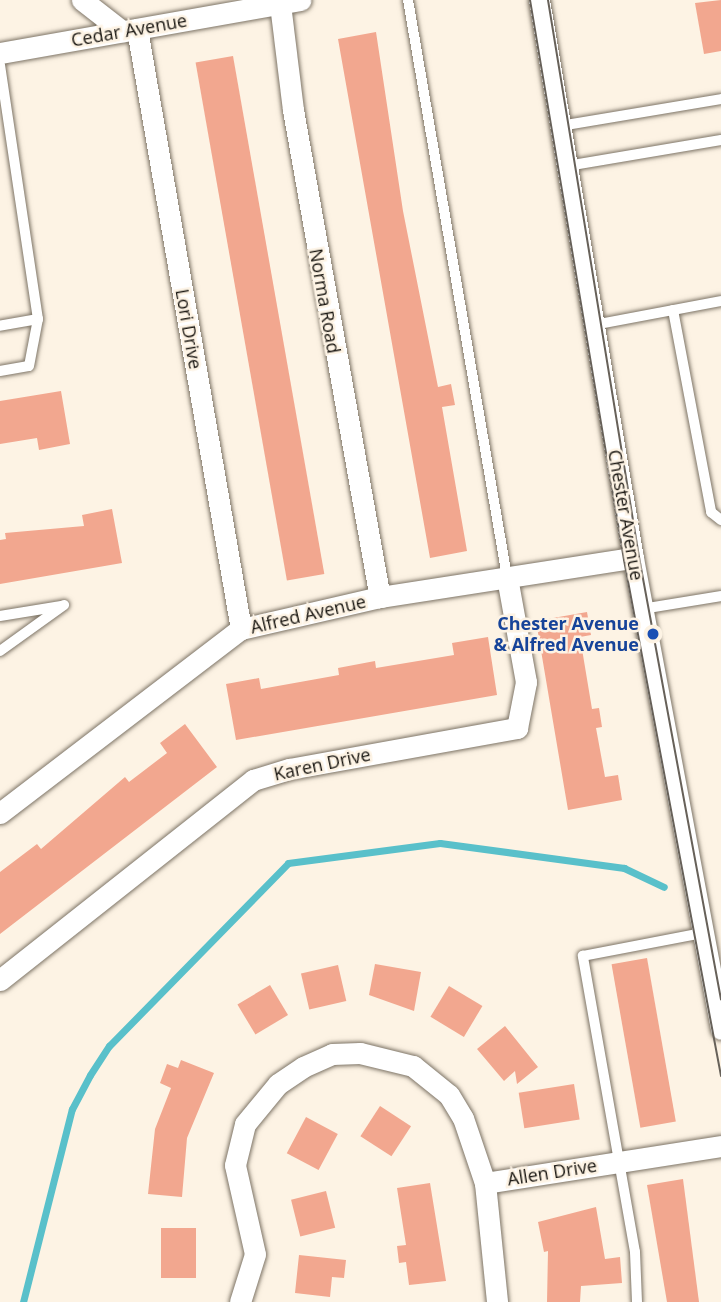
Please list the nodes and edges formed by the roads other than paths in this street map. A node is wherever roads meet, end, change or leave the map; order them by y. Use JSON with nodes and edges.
{"nodes":[{"id":1,"x":82,"y":0,"type":"edge"},
{"id":2,"x":408,"y":0,"type":"edge"},
{"id":3,"x":539,"y":0,"type":"edge"},
{"id":4,"x":290,"y":2,"type":"edge"},
{"id":5,"x":130,"y":30,"type":"junction"},
{"id":6,"x":0,"y":53,"type":"edge"},
{"id":7,"x":0,"y":65,"type":"edge"},
{"id":8,"x":721,"y":92,"type":"edge"},
{"id":9,"x":721,"y":99,"type":"edge"},
{"id":10,"x":697,"y":103,"type":"junction"},
{"id":11,"x":560,"y":126,"type":"junction"},
{"id":12,"x":721,"y":140,"type":"edge"},
{"id":13,"x":6,"y":145,"type":"edge"},
{"id":14,"x":567,"y":166,"type":"junction"},
{"id":15,"x":721,"y":301,"type":"edge"},
{"id":16,"x":673,"y":310,"type":"junction"},
{"id":17,"x":38,"y":319,"type":"junction"},
{"id":18,"x":594,"y":325,"type":"junction"},
{"id":19,"x":0,"y":326,"type":"edge"},
{"id":20,"x":0,"y":372,"type":"edge"},
{"id":21,"x":721,"y":520,"type":"edge"},
{"id":22,"x":632,"y":558,"type":"junction"},
{"id":23,"x":508,"y":578,"type":"junction"},
{"id":24,"x":721,"y":596,"type":"edge"},
{"id":25,"x":380,"y":597,"type":"junction"},
{"id":26,"x":642,"y":609,"type":"junction"},
{"id":27,"x":0,"y":616,"type":"edge"},
{"id":28,"x":241,"y":629,"type":"junction"},
{"id":29,"x":0,"y":651,"type":"edge"},
{"id":30,"x":0,"y":813,"type":"edge"},
{"id":31,"x":703,"y":933,"type":"junction"},
{"id":32,"x":0,"y":980,"type":"edge"},
{"id":33,"x":721,"y":1029,"type":"edge"},
{"id":34,"x":721,"y":1146,"type":"edge"},
{"id":35,"x":617,"y":1161,"type":"junction"},
{"id":36,"x":485,"y":1183,"type":"junction"},
{"id":37,"x":240,"y":1302,"type":"edge"},
{"id":38,"x":497,"y":1302,"type":"edge"},
{"id":39,"x":637,"y":1302,"type":"edge"}],
"edges":[{"from":1,"to":5,"type":"street"},
{"from":2,"to":23,"type":"lane"},
{"from":3,"to":11,"type":"street","name":"Chester Avenue"},
{"from":4,"to":5,"type":"street","name":"Cedar Avenue"},
{"from":4,"to":25,"type":"street","name":"Norma Road"},
{"from":5,"to":6,"type":"street","name":"Cedar Avenue"},
{"from":5,"to":28,"type":"street","name":"Lori Drive"},
{"from":7,"to":13,"type":"lane"},
{"from":8,"to":10,"type":"lane"},
{"from":9,"to":10,"type":"lane"},
{"from":10,"to":11,"type":"lane"},
{"from":11,"to":14,"type":"street","name":"Chester Avenue"},
{"from":12,"to":14,"type":"lane"},
{"from":13,"to":17,"type":"lane"},
{"from":14,"to":18,"type":"street","name":"Chester Avenue"},
{"from":15,"to":16,"type":"lane"},
{"from":16,"to":18,"type":"lane"},
{"from":16,"to":21,"type":"lane"},
{"from":17,"to":19,"type":"lane"},
{"from":17,"to":20,"type":"lane"},
{"from":18,"to":22,"type":"street","name":"Chester Avenue"},
{"from":22,"to":23,"type":"street","name":"Alfred Avenue"},
{"from":22,"to":26,"type":"street","name":"Chester Avenue"},
{"from":23,"to":25,"type":"street","name":"Alfred Avenue"},
{"from":23,"to":32,"type":"street","name":"Karen Drive"},
{"from":24,"to":26,"type":"lane"},
{"from":25,"to":28,"type":"street","name":"Alfred Avenue"},
{"from":26,"to":31,"type":"street","name":"Chester Avenue"},
{"from":27,"to":29,"type":"lane"},
{"from":28,"to":30,"type":"street","name":"Alfred Avenue"},
{"from":31,"to":33,"type":"street","name":"Chester Avenue"},
{"from":31,"to":35,"type":"lane"},
{"from":34,"to":35,"type":"street","name":"Allen Drive"},
{"from":35,"to":36,"type":"street","name":"Allen Drive"},
{"from":35,"to":39,"type":"lane"},
{"from":36,"to":37,"type":"street","name":"Allen Drive"},
{"from":36,"to":38,"type":"street"}]}
